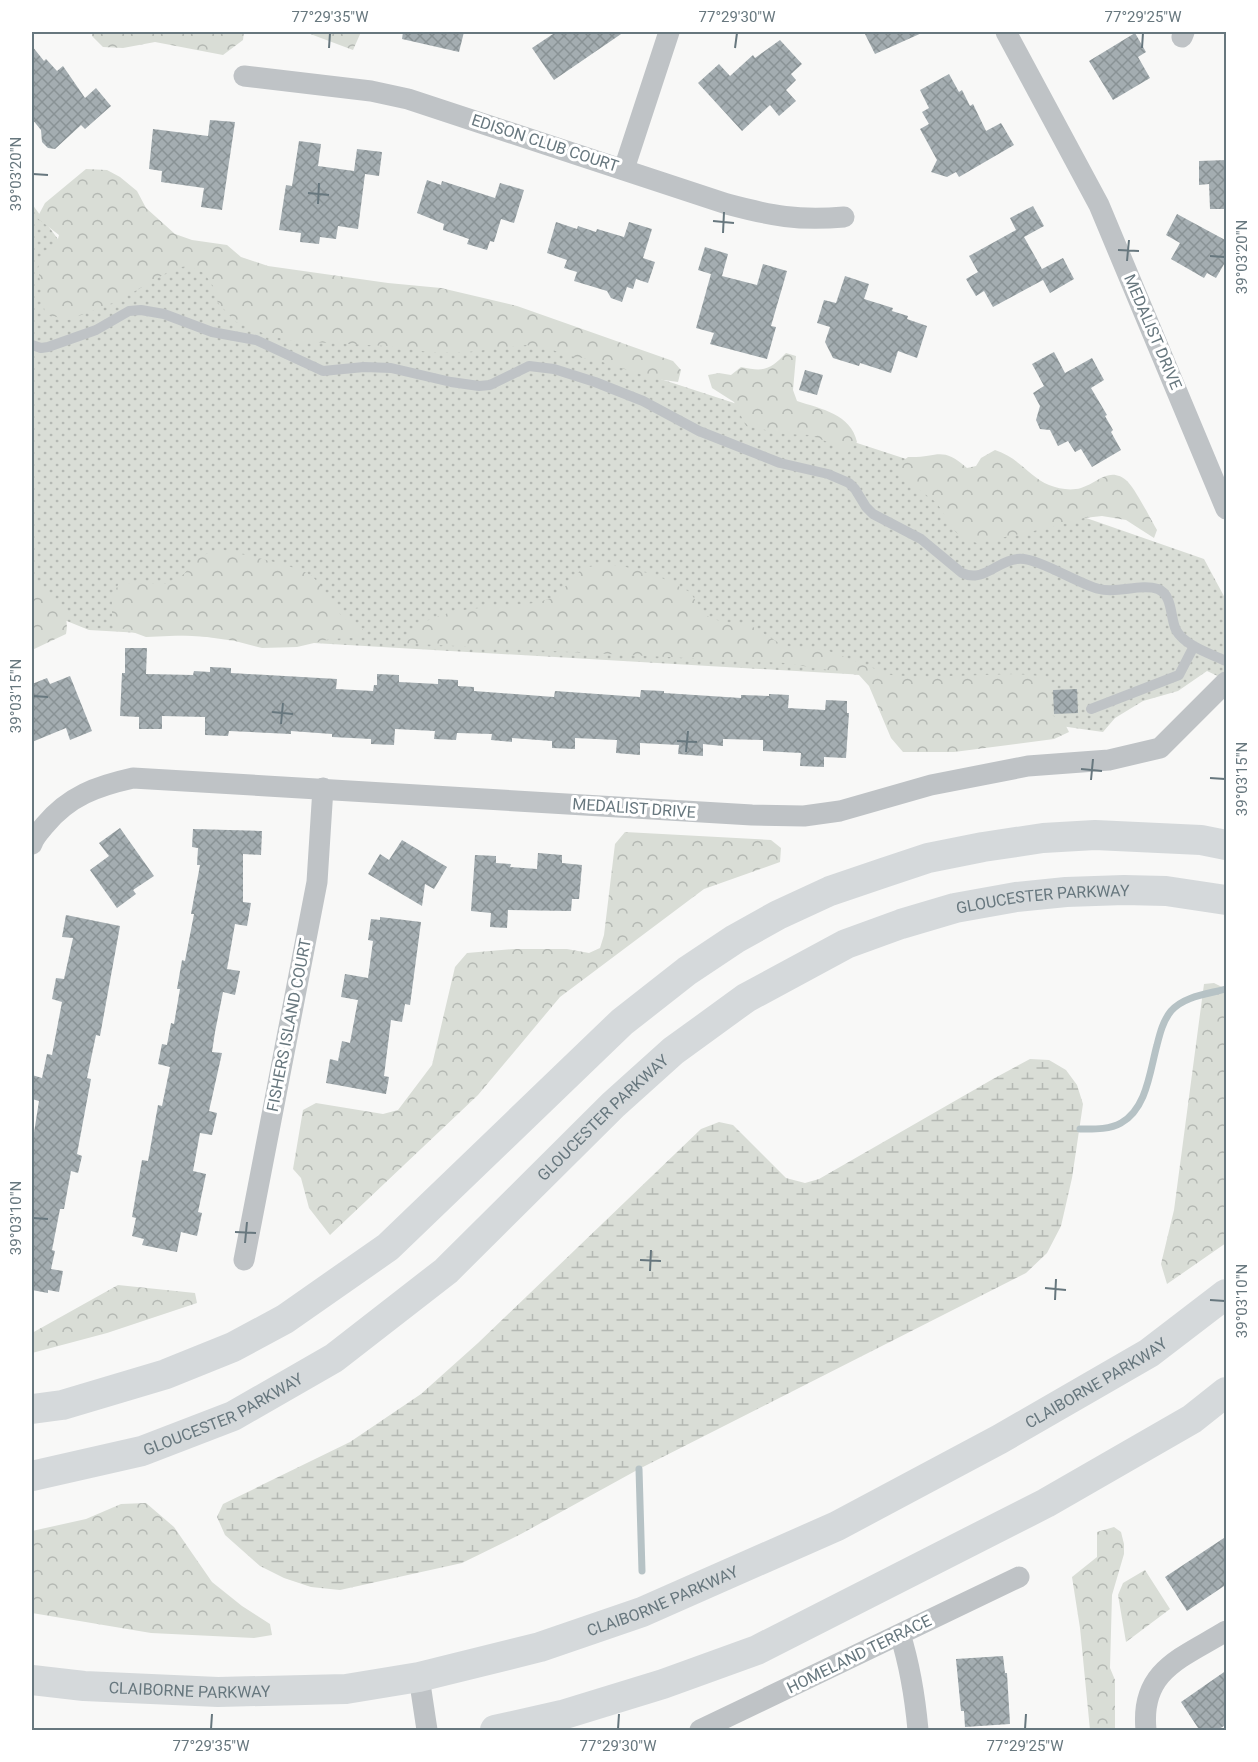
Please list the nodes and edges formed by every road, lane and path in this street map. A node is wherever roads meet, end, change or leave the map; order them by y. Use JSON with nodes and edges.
{"nodes":[{"id":1,"x":669,"y":32,"type":"edge"},
{"id":2,"x":1006,"y":32,"type":"edge"},
{"id":3,"x":244,"y":76,"type":"dead end"},
{"id":4,"x":624,"y":169,"type":"junction"},
{"id":5,"x":844,"y":217,"type":"dead end"},
{"id":6,"x":32,"y":345,"type":"edge"},
{"id":7,"x":1227,"y":509,"type":"edge"},
{"id":8,"x":1194,"y":646,"type":"junction"},
{"id":9,"x":1227,"y":661,"type":"edge"},
{"id":10,"x":1227,"y":682,"type":"edge"},
{"id":11,"x":1090,"y":709,"type":"dead end"},
{"id":12,"x":323,"y":788,"type":"junction"},
{"id":13,"x":32,"y":844,"type":"edge"},
{"id":14,"x":1227,"y":845,"type":"edge"},
{"id":15,"x":1227,"y":900,"type":"edge"},
{"id":16,"x":244,"y":1260,"type":"dead end"},
{"id":17,"x":1227,"y":1294,"type":"edge"},
{"id":18,"x":1227,"y":1392,"type":"edge"},
{"id":19,"x":32,"y":1409,"type":"edge"},
{"id":20,"x":32,"y":1476,"type":"edge"},
{"id":21,"x":1019,"y":1577,"type":"dead end"},
{"id":22,"x":1227,"y":1631,"type":"edge"},
{"id":23,"x":900,"y":1634,"type":"junction"},
{"id":24,"x":419,"y":1677,"type":"junction"},
{"id":25,"x":32,"y":1680,"type":"edge"},
{"id":26,"x":427,"y":1731,"type":"edge"},
{"id":27,"x":495,"y":1731,"type":"edge"},
{"id":28,"x":700,"y":1731,"type":"edge"},
{"id":29,"x":918,"y":1731,"type":"edge"},
{"id":30,"x":1146,"y":1731,"type":"edge"}],
"edges":[{"from":1,"to":4,"type":"street"},
{"from":2,"to":7,"type":"street","name":"MEDALIST DRIVE"},
{"from":3,"to":4,"type":"street","name":"EDISON CLUB COURT"},
{"from":4,"to":5,"type":"street","name":"EDISON CLUB COURT"},
{"from":6,"to":8,"type":"lane"},
{"from":8,"to":9,"type":"lane"},
{"from":8,"to":11,"type":"lane"},
{"from":10,"to":12,"type":"street","name":"MEDALIST DRIVE"},
{"from":12,"to":13,"type":"street","name":"MEDALIST DRIVE"},
{"from":12,"to":16,"type":"street","name":"FISHERS ISLAND COURT"},
{"from":14,"to":19,"type":"main road"},
{"from":15,"to":20,"type":"main road","name":"GLOUCESTER PARKWAY"},
{"from":17,"to":24,"type":"main road","name":"CLAIBORNE PARKWAY"},
{"from":18,"to":27,"type":"main road"},
{"from":21,"to":23,"type":"street","name":"HOMELAND TERRACE"},
{"from":22,"to":30,"type":"street"},
{"from":23,"to":28,"type":"street","name":"HOMELAND TERRACE"},
{"from":23,"to":29,"type":"street"},
{"from":24,"to":25,"type":"main road","name":"CLAIBORNE PARKWAY"},
{"from":24,"to":26,"type":"street"}]}
